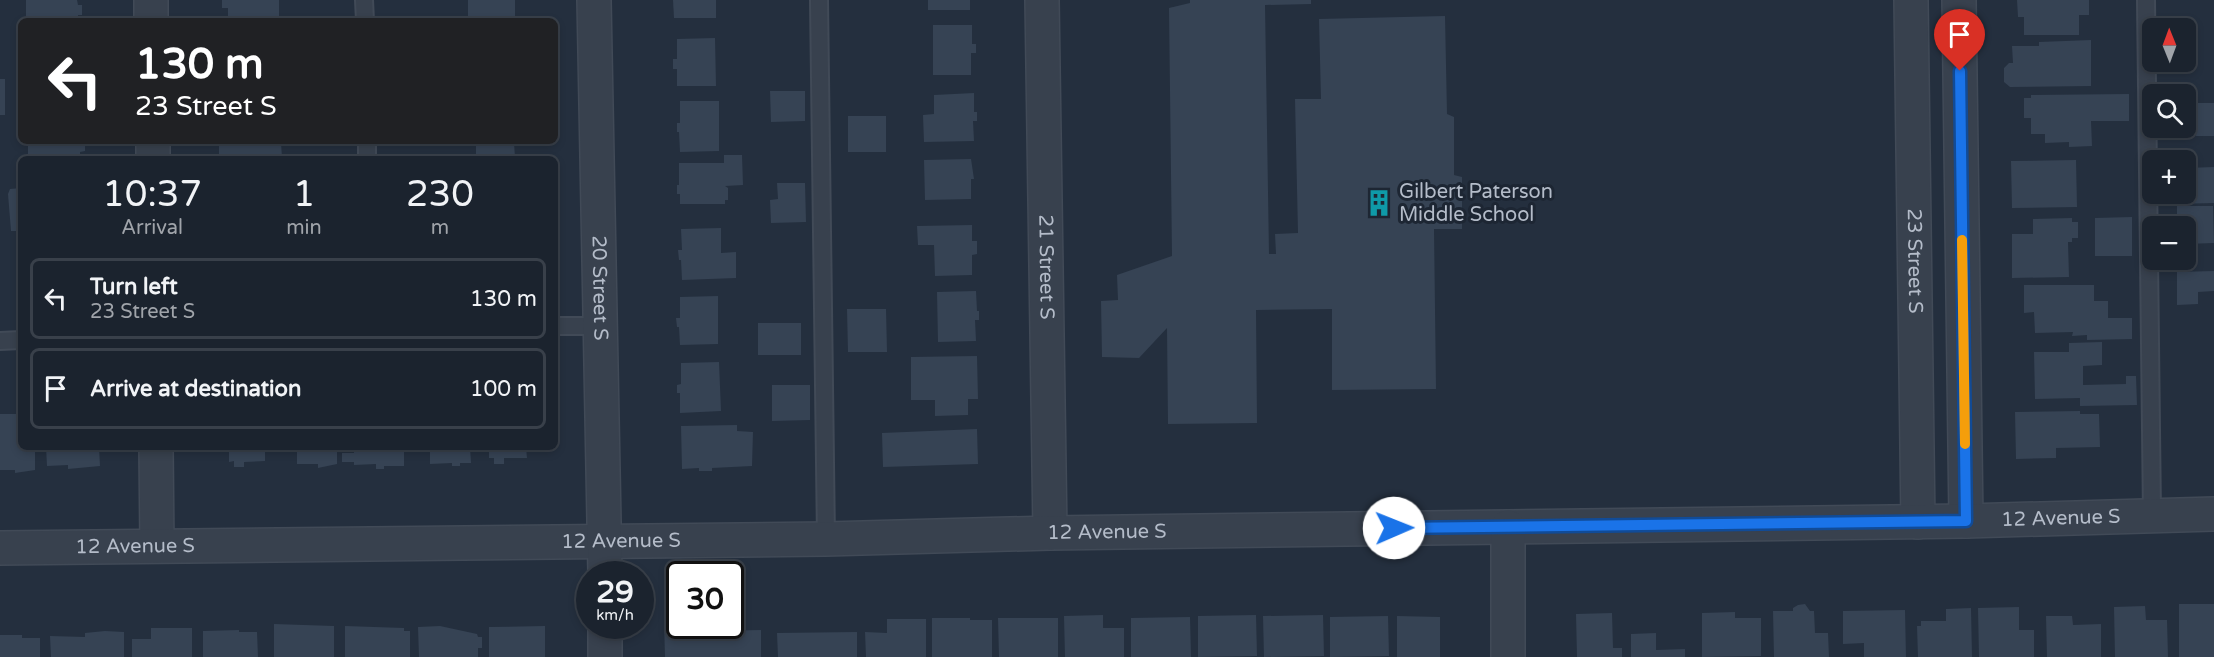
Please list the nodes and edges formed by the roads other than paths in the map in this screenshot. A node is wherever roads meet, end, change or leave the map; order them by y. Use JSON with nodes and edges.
{"nodes":[{"id":1,"x":151,"y":0,"type":"edge"},
{"id":2,"x":364,"y":0,"type":"edge"},
{"id":3,"x":594,"y":0,"type":"edge"},
{"id":4,"x":819,"y":0,"type":"edge"},
{"id":5,"x":1042,"y":0,"type":"edge"},
{"id":6,"x":1911,"y":0,"type":"edge"},
{"id":7,"x":1959,"y":0,"type":"edge"},
{"id":8,"x":2146,"y":0,"type":"edge"},
{"id":9,"x":151,"y":18,"type":"edge"},
{"id":10,"x":365,"y":18,"type":"edge"},
{"id":11,"x":558,"y":326,"type":"edge"},
{"id":12,"x":600,"y":326,"type":"junction"},
{"id":13,"x":0,"y":340,"type":"edge"},
{"id":14,"x":18,"y":340,"type":"edge"},
{"id":15,"x":156,"y":450,"type":"edge"},
{"id":16,"x":2214,"y":514,"type":"edge"},
{"id":17,"x":2152,"y":515,"type":"junction"},
{"id":18,"x":1966,"y":521,"type":"junction"},
{"id":19,"x":1918,"y":522,"type":"junction"},
{"id":20,"x":1508,"y":527,"type":"junction"},
{"id":21,"x":1050,"y":533,"type":"junction"},
{"id":22,"x":826,"y":539,"type":"junction"},
{"id":23,"x":604,"y":542,"type":"junction"},
{"id":24,"x":157,"y":546,"type":"junction"},
{"id":25,"x":0,"y":548,"type":"edge"},
{"id":26,"x":605,"y":561,"type":"edge"},
{"id":27,"x":605,"y":639,"type":"edge"},
{"id":28,"x":605,"y":657,"type":"edge"},
{"id":29,"x":1508,"y":657,"type":"edge"}],
"edges":[{"from":1,"to":9,"type":"street"},
{"from":2,"to":10,"type":"lane"},
{"from":3,"to":12,"type":"street","name":"20 Street S"},
{"from":4,"to":22,"type":"lane"},
{"from":5,"to":21,"type":"street","name":"21 Street S"},
{"from":6,"to":19,"type":"street","name":"23 Street S"},
{"from":7,"to":18,"type":"street"},
{"from":8,"to":17,"type":"lane"},
{"from":11,"to":12,"type":"lane"},
{"from":12,"to":23,"type":"street","name":"20 Street S"},
{"from":13,"to":14,"type":"lane"},
{"from":15,"to":24,"type":"street"},
{"from":16,"to":17,"type":"street","name":"12 Avenue S"},
{"from":17,"to":18,"type":"street","name":"12 Avenue S"},
{"from":18,"to":19,"type":"street","name":"12 Avenue S"},
{"from":19,"to":20,"type":"street","name":"12 Avenue S"},
{"from":20,"to":21,"type":"street","name":"12 Avenue S"},
{"from":20,"to":29,"type":"street"},
{"from":21,"to":22,"type":"street","name":"12 Avenue S"},
{"from":22,"to":23,"type":"street","name":"12 Avenue S"},
{"from":23,"to":24,"type":"street","name":"12 Avenue S"},
{"from":23,"to":26,"type":"street","name":"20 Street S"},
{"from":24,"to":25,"type":"street","name":"12 Avenue S"},
{"from":27,"to":28,"type":"street"}]}
